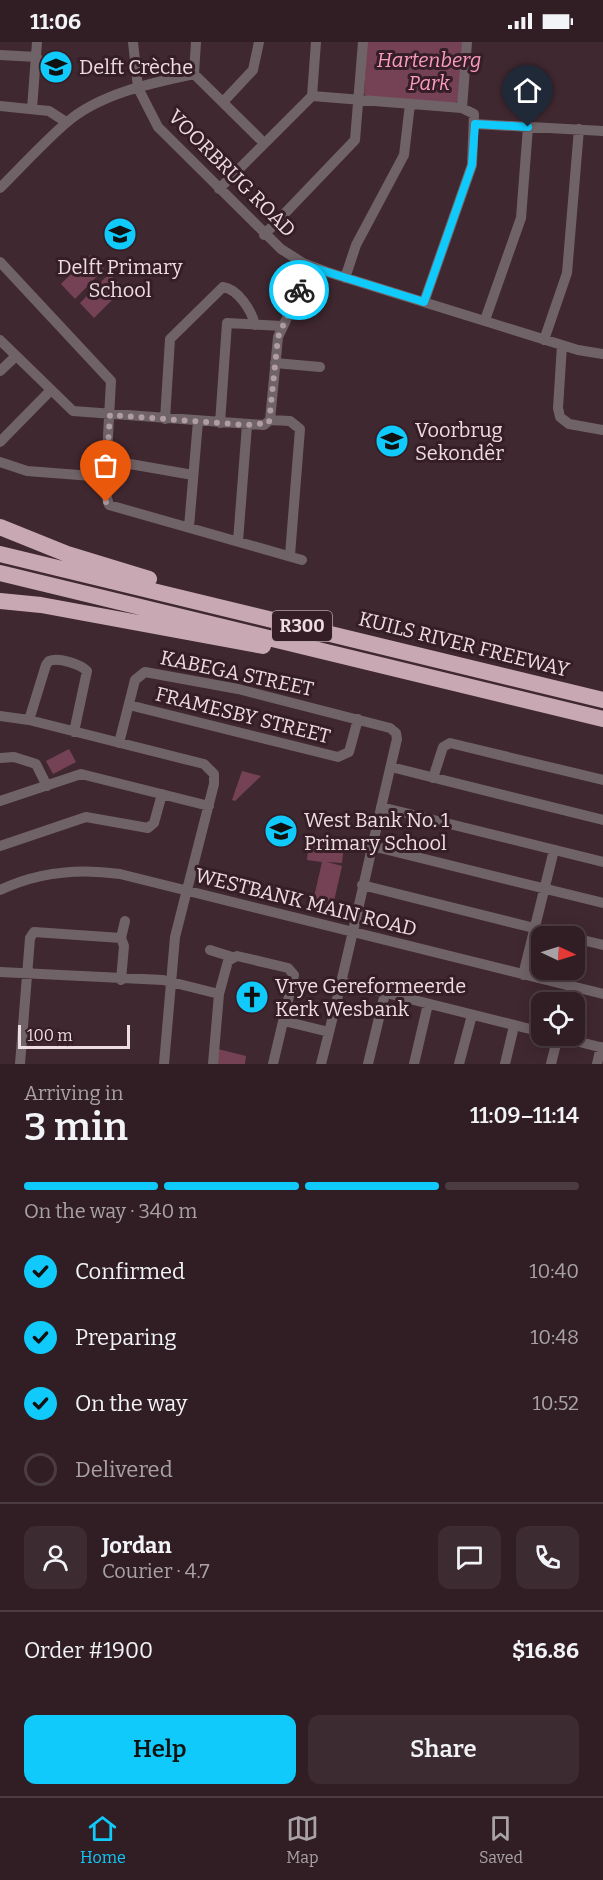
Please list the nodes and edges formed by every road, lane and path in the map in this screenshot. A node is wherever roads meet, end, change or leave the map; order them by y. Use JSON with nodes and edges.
{"nodes":[{"id":1,"x":37,"y":42,"type":"edge"},
{"id":2,"x":133,"y":42,"type":"edge"},
{"id":3,"x":196,"y":42,"type":"edge"},
{"id":4,"x":259,"y":42,"type":"edge"},
{"id":5,"x":316,"y":42,"type":"edge"},
{"id":6,"x":363,"y":42,"type":"edge"},
{"id":7,"x":467,"y":42,"type":"edge"},
{"id":8,"x":0,"y":55,"type":"edge"},
{"id":9,"x":37,"y":57,"type":"junction"},
{"id":10,"x":194,"y":74,"type":"junction"},
{"id":11,"x":138,"y":88,"type":"junction"},
{"id":12,"x":312,"y":96,"type":"junction"},
{"id":13,"x":359,"y":99,"type":"junction"},
{"id":14,"x":223,"y":102,"type":"junction"},
{"id":15,"x":410,"y":104,"type":"junction"},
{"id":16,"x":0,"y":106,"type":"edge"},
{"id":17,"x":462,"y":108,"type":"junction"},
{"id":18,"x":32,"y":109,"type":"junction"},
{"id":19,"x":66,"y":122,"type":"junction"},
{"id":20,"x":475,"y":124,"type":"junction"},
{"id":21,"x":528,"y":127,"type":"junction"},
{"id":22,"x":579,"y":129,"type":"junction"},
{"id":23,"x":603,"y":131,"type":"edge"},
{"id":24,"x":264,"y":143,"type":"junction"},
{"id":25,"x":0,"y":188,"type":"edge"},
{"id":26,"x":219,"y":189,"type":"junction"},
{"id":27,"x":264,"y":235,"type":"junction"},
{"id":28,"x":0,"y":262,"type":"edge"},
{"id":29,"x":311,"y":267,"type":"junction"},
{"id":30,"x":345,"y":278,"type":"junction"},
{"id":31,"x":424,"y":302,"type":"junction"},
{"id":32,"x":485,"y":321,"type":"junction"},
{"id":33,"x":255,"y":324,"type":"junction"},
{"id":34,"x":282,"y":326,"type":"junction"},
{"id":35,"x":0,"y":340,"type":"edge"},
{"id":36,"x":544,"y":340,"type":"junction"},
{"id":37,"x":562,"y":345,"type":"junction"},
{"id":38,"x":603,"y":354,"type":"edge"},
{"id":39,"x":16,"y":356,"type":"junction"},
{"id":40,"x":275,"y":363,"type":"junction"},
{"id":41,"x":320,"y":367,"type":"dead end"},
{"id":42,"x":0,"y":371,"type":"edge"},
{"id":43,"x":50,"y":391,"type":"junction"},
{"id":44,"x":110,"y":415,"type":"junction"},
{"id":45,"x":165,"y":419,"type":"junction"},
{"id":46,"x":270,"y":420,"type":"junction"},
{"id":47,"x":198,"y":421,"type":"junction"},
{"id":48,"x":220,"y":423,"type":"junction"},
{"id":49,"x":247,"y":425,"type":"junction"},
{"id":50,"x":603,"y":430,"type":"edge"},
{"id":51,"x":0,"y":442,"type":"edge"},
{"id":52,"x":107,"y":460,"type":"junction"},
{"id":53,"x":0,"y":462,"type":"edge"},
{"id":54,"x":193,"y":475,"type":"junction"},
{"id":55,"x":105,"y":477,"type":"junction"},
{"id":56,"x":0,"y":527,"type":"edge"},
{"id":57,"x":189,"y":528,"type":"junction"},
{"id":58,"x":237,"y":541,"type":"junction"},
{"id":59,"x":0,"y":554,"type":"edge"},
{"id":60,"x":290,"y":555,"type":"junction"},
{"id":61,"x":302,"y":560,"type":"dead end"},
{"id":62,"x":0,"y":573,"type":"edge"},
{"id":63,"x":0,"y":601,"type":"edge"},
{"id":64,"x":302,"y":626,"type":"junction"},
{"id":65,"x":315,"y":649,"type":"junction"},
{"id":66,"x":603,"y":700,"type":"edge"},
{"id":67,"x":129,"y":705,"type":"junction"},
{"id":68,"x":0,"y":716,"type":"edge"},
{"id":69,"x":358,"y":719,"type":"junction"},
{"id":70,"x":603,"y":719,"type":"edge"},
{"id":71,"x":29,"y":720,"type":"junction"},
{"id":72,"x":74,"y":732,"type":"junction"},
{"id":73,"x":119,"y":743,"type":"junction"},
{"id":74,"x":0,"y":758,"type":"edge"},
{"id":75,"x":390,"y":767,"type":"junction"},
{"id":76,"x":433,"y":778,"type":"junction"},
{"id":77,"x":603,"y":780,"type":"edge"},
{"id":78,"x":47,"y":786,"type":"junction"},
{"id":79,"x":162,"y":794,"type":"junction"},
{"id":80,"x":0,"y":801,"type":"edge"},
{"id":81,"x":209,"y":806,"type":"junction"},
{"id":82,"x":381,"y":807,"type":"junction"},
{"id":83,"x":603,"y":820,"type":"edge"},
{"id":84,"x":0,"y":846,"type":"edge"},
{"id":85,"x":372,"y":846,"type":"junction"},
{"id":86,"x":554,"y":850,"type":"junction"},
{"id":87,"x":603,"y":862,"type":"edge"},
{"id":88,"x":362,"y":885,"type":"junction"},
{"id":89,"x":544,"y":889,"type":"junction"},
{"id":90,"x":0,"y":891,"type":"edge"},
{"id":91,"x":187,"y":891,"type":"junction"},
{"id":92,"x":603,"y":903,"type":"edge"},
{"id":93,"x":125,"y":921,"type":"dead end"},
{"id":94,"x":535,"y":926,"type":"edge"},
{"id":95,"x":531,"y":927,"type":"edge"},
{"id":96,"x":353,"y":932,"type":"junction"},
{"id":97,"x":122,"y":938,"type":"junction"},
{"id":98,"x":531,"y":941,"type":"edge"},
{"id":99,"x":585,"y":941,"type":"edge"},
{"id":100,"x":603,"y":945,"type":"edge"},
{"id":101,"x":210,"y":950,"type":"dead end"},
{"id":102,"x":232,"y":957,"type":"junction"},
{"id":103,"x":0,"y":972,"type":"edge"},
{"id":104,"x":27,"y":974,"type":"junction"},
{"id":105,"x":523,"y":975,"type":"junction"},
{"id":106,"x":121,"y":980,"type":"junction"},
{"id":107,"x":170,"y":982,"type":"junction"},
{"id":108,"x":342,"y":982,"type":"junction"},
{"id":109,"x":385,"y":993,"type":"junction"},
{"id":110,"x":219,"y":994,"type":"junction"},
{"id":111,"x":603,"y":994,"type":"edge"},
{"id":112,"x":428,"y":1004,"type":"junction"},
{"id":113,"x":472,"y":1015,"type":"junction"},
{"id":114,"x":284,"y":1021,"type":"junction"},
{"id":115,"x":514,"y":1026,"type":"junction"},
{"id":116,"x":531,"y":1030,"type":"edge"},
{"id":117,"x":329,"y":1032,"type":"junction"},
{"id":118,"x":585,"y":1043,"type":"edge"},
{"id":119,"x":554,"y":1046,"type":"edge"},
{"id":120,"x":602,"y":1047,"type":"edge"},
{"id":121,"x":20,"y":1064,"type":"edge"},
{"id":122,"x":164,"y":1064,"type":"edge"},
{"id":123,"x":213,"y":1064,"type":"edge"},
{"id":124,"x":273,"y":1064,"type":"edge"},
{"id":125,"x":321,"y":1064,"type":"edge"},
{"id":126,"x":368,"y":1064,"type":"edge"},
{"id":127,"x":414,"y":1064,"type":"edge"},
{"id":128,"x":459,"y":1064,"type":"edge"},
{"id":129,"x":505,"y":1064,"type":"edge"},
{"id":130,"x":551,"y":1064,"type":"edge"},
{"id":131,"x":597,"y":1064,"type":"edge"}],
"edges":[{"from":1,"to":9,"type":"street"},
{"from":2,"to":11,"type":"street","name":"VOORBRUG ROAD"},
{"from":3,"to":10,"type":"street"},
{"from":4,"to":14,"type":"street"},
{"from":5,"to":12,"type":"street"},
{"from":6,"to":13,"type":"street"},
{"from":7,"to":17,"type":"street"},
{"from":8,"to":9,"type":"street"},
{"from":9,"to":18,"type":"street"},
{"from":10,"to":11,"type":"street"},
{"from":10,"to":14,"type":"street"},
{"from":11,"to":19,"type":"street"},
{"from":11,"to":26,"type":"street","name":"VOORBRUG ROAD"},
{"from":12,"to":13,"type":"street"},
{"from":12,"to":24,"type":"street"},
{"from":13,"to":15,"type":"street"},
{"from":13,"to":27,"type":"street"},
{"from":14,"to":24,"type":"street"},
{"from":15,"to":17,"type":"street"},
{"from":15,"to":30,"type":"street"},
{"from":16,"to":18,"type":"street"},
{"from":17,"to":20,"type":"street"},
{"from":18,"to":19,"type":"street"},
{"from":19,"to":25,"type":"street"},
{"from":20,"to":21,"type":"street"},
{"from":20,"to":31,"type":"street"},
{"from":21,"to":22,"type":"street"},
{"from":21,"to":32,"type":"street"},
{"from":22,"to":23,"type":"street"},
{"from":22,"to":36,"type":"street"},
{"from":24,"to":26,"type":"street"},
{"from":26,"to":27,"type":"street","name":"VOORBRUG ROAD"},
{"from":27,"to":29,"type":"street","name":"VOORBRUG ROAD"},
{"from":28,"to":44,"type":"street"},
{"from":29,"to":30,"type":"street","name":"VOORBRUG ROAD"},
{"from":29,"to":34,"type":"street"},
{"from":30,"to":31,"type":"street","name":"VOORBRUG ROAD"},
{"from":31,"to":32,"type":"street","name":"VOORBRUG ROAD"},
{"from":32,"to":36,"type":"street","name":"VOORBRUG ROAD"},
{"from":33,"to":34,"type":"street"},
{"from":33,"to":45,"type":"street"},
{"from":33,"to":48,"type":"street"},
{"from":34,"to":40,"type":"street"},
{"from":35,"to":39,"type":"street"},
{"from":36,"to":37,"type":"street","name":"VOORBRUG ROAD"},
{"from":37,"to":38,"type":"street","name":"VOORBRUG ROAD"},
{"from":37,"to":50,"type":"street"},
{"from":39,"to":42,"type":"street"},
{"from":39,"to":43,"type":"street"},
{"from":40,"to":41,"type":"street"},
{"from":40,"to":46,"type":"street"},
{"from":43,"to":44,"type":"street"},
{"from":43,"to":51,"type":"street"},
{"from":44,"to":45,"type":"street"},
{"from":44,"to":52,"type":"street"},
{"from":45,"to":47,"type":"street"},
{"from":46,"to":49,"type":"street"},
{"from":46,"to":60,"type":"street"},
{"from":47,"to":48,"type":"street"},
{"from":47,"to":54,"type":"street"},
{"from":48,"to":49,"type":"street"},
{"from":49,"to":58,"type":"street"},
{"from":52,"to":54,"type":"street"},
{"from":52,"to":55,"type":"street"},
{"from":53,"to":55,"type":"street"},
{"from":54,"to":57,"type":"street"},
{"from":55,"to":57,"type":"street"},
{"from":56,"to":64,"type":"highway"},
{"from":57,"to":58,"type":"street"},
{"from":58,"to":60,"type":"street"},
{"from":59,"to":64,"type":"highway","name":"KUILS RIVER FREEWAY","number":"R300"},
{"from":60,"to":61,"type":"street"},
{"from":62,"to":65,"type":"highway","name":"KUILS RIVER FREEWAY","number":"R300"},
{"from":63,"to":65,"type":"highway"},
{"from":64,"to":66,"type":"highway","name":"KUILS RIVER FREEWAY","number":"R300"},
{"from":65,"to":70,"type":"highway","name":"KUILS RIVER FREEWAY","number":"R300"},
{"from":67,"to":69,"type":"street","name":"KABEGA STREET"},
{"from":67,"to":69,"type":"street","name":"FRAMESBY STREET"},
{"from":67,"to":73,"type":"street","name":"KABEGA STREET"},
{"from":68,"to":71,"type":"street"},
{"from":69,"to":75,"type":"street","name":"KABEGA STREET"},
{"from":71,"to":72,"type":"street"},
{"from":71,"to":72,"type":"street"},
{"from":72,"to":73,"type":"street"},
{"from":73,"to":81,"type":"street"},
{"from":74,"to":78,"type":"street"},
{"from":75,"to":76,"type":"street"},
{"from":75,"to":82,"type":"street"},
{"from":76,"to":77,"type":"street"},
{"from":76,"to":83,"type":"street"},
{"from":78,"to":79,"type":"street"},
{"from":78,"to":80,"type":"street"},
{"from":79,"to":81,"type":"street"},
{"from":79,"to":84,"type":"street"},
{"from":81,"to":91,"type":"street"},
{"from":82,"to":85,"type":"street"},
{"from":82,"to":86,"type":"street"},
{"from":85,"to":88,"type":"street"},
{"from":85,"to":89,"type":"street"},
{"from":86,"to":87,"type":"street"},
{"from":86,"to":89,"type":"street"},
{"from":88,"to":95,"type":"street"},
{"from":88,"to":96,"type":"street"},
{"from":89,"to":92,"type":"street"},
{"from":89,"to":94,"type":"street"},
{"from":90,"to":91,"type":"street","name":"WESTBANK MAIN ROAD"},
{"from":91,"to":96,"type":"street","name":"WESTBANK MAIN ROAD"},
{"from":91,"to":107,"type":"street"},
{"from":93,"to":97,"type":"street"},
{"from":96,"to":105,"type":"street","name":"WESTBANK MAIN ROAD"},
{"from":96,"to":108,"type":"street"},
{"from":97,"to":104,"type":"street"},
{"from":97,"to":106,"type":"street"},
{"from":98,"to":105,"type":"street"},
{"from":99,"to":100,"type":"street"},
{"from":101,"to":102,"type":"street"},
{"from":102,"to":110,"type":"street"},
{"from":102,"to":114,"type":"street"},
{"from":103,"to":104,"type":"street"},
{"from":104,"to":106,"type":"street"},
{"from":104,"to":121,"type":"street"},
{"from":105,"to":111,"type":"street","name":"WESTBANK MAIN ROAD"},
{"from":106,"to":107,"type":"street"},
{"from":107,"to":110,"type":"street"},
{"from":107,"to":122,"type":"street"},
{"from":108,"to":109,"type":"street"},
{"from":108,"to":117,"type":"street"},
{"from":109,"to":112,"type":"street"},
{"from":109,"to":126,"type":"street"},
{"from":110,"to":123,"type":"street"},
{"from":112,"to":113,"type":"street"},
{"from":112,"to":127,"type":"street"},
{"from":113,"to":115,"type":"street"},
{"from":113,"to":128,"type":"street"},
{"from":114,"to":117,"type":"street"},
{"from":114,"to":124,"type":"street"},
{"from":115,"to":116,"type":"street"},
{"from":115,"to":129,"type":"street"},
{"from":117,"to":125,"type":"street"},
{"from":118,"to":120,"type":"street"},
{"from":119,"to":130,"type":"street"},
{"from":120,"to":131,"type":"street"}]}
